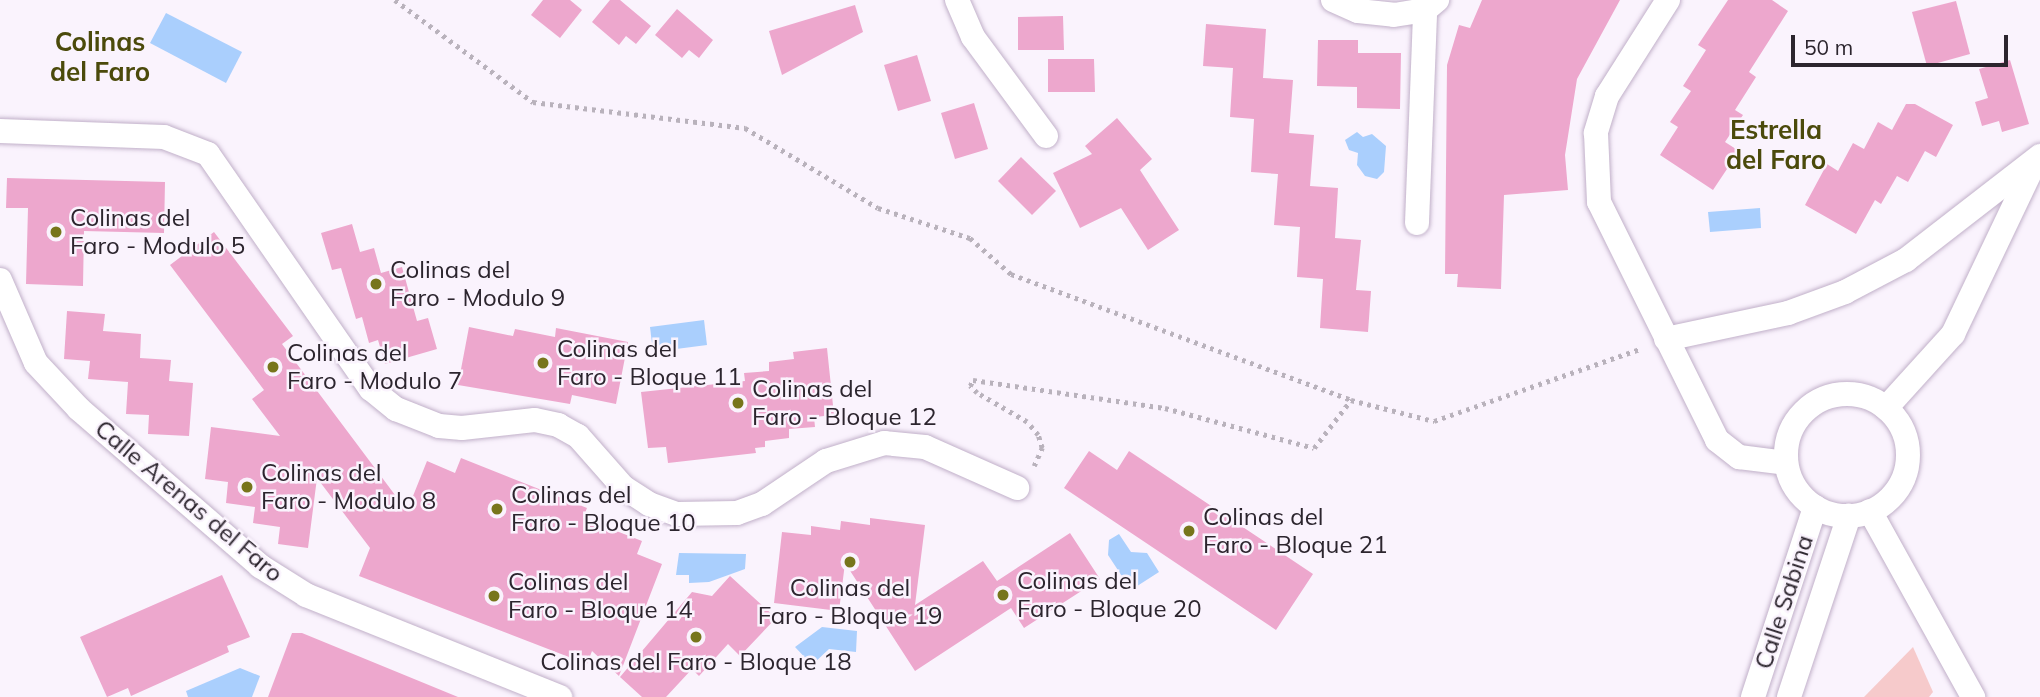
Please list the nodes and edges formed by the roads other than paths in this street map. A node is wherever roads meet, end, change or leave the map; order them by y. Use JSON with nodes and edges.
{"nodes":[{"id":1,"x":957,"y":0,"type":"edge"},
{"id":2,"x":1333,"y":0,"type":"edge"},
{"id":3,"x":1668,"y":0,"type":"edge"},
{"id":4,"x":1431,"y":5,"type":"edge"},
{"id":5,"x":0,"y":131,"type":"edge"},
{"id":6,"x":1046,"y":136,"type":"dead end"},
{"id":7,"x":2037,"y":159,"type":"edge"},
{"id":8,"x":1417,"y":223,"type":"dead end"},
{"id":9,"x":0,"y":280,"type":"edge"},
{"id":10,"x":1666,"y":339,"type":"junction"},
{"id":11,"x":1886,"y":408,"type":"junction"},
{"id":12,"x":1786,"y":463,"type":"junction"},
{"id":13,"x":1017,"y":488,"type":"dead end"},
{"id":14,"x":1815,"y":507,"type":"junction"},
{"id":15,"x":1860,"y":514,"type":"junction"},
{"id":16,"x":560,"y":697,"type":"edge"},
{"id":17,"x":1753,"y":697,"type":"edge"},
{"id":18,"x":1789,"y":697,"type":"edge"},
{"id":19,"x":1973,"y":697,"type":"edge"}],
"edges":[{"from":1,"to":6,"type":"street"},
{"from":2,"to":4,"type":"street"},
{"from":3,"to":10,"type":"street"},
{"from":4,"to":8,"type":"street"},
{"from":5,"to":13,"type":"street"},
{"from":7,"to":10,"type":"street"},
{"from":7,"to":11,"type":"street"},
{"from":9,"to":16,"type":"street","name":"Calle Arenas del Faro"},
{"from":10,"to":12,"type":"street"},
{"from":11,"to":12,"type":"street"},
{"from":11,"to":15,"type":"street"},
{"from":12,"to":14,"type":"street"},
{"from":14,"to":15,"type":"street"},
{"from":14,"to":17,"type":"street","name":"Calle Sabina"},
{"from":15,"to":18,"type":"street","name":"Calle Sabina"},
{"from":15,"to":19,"type":"street"}]}
